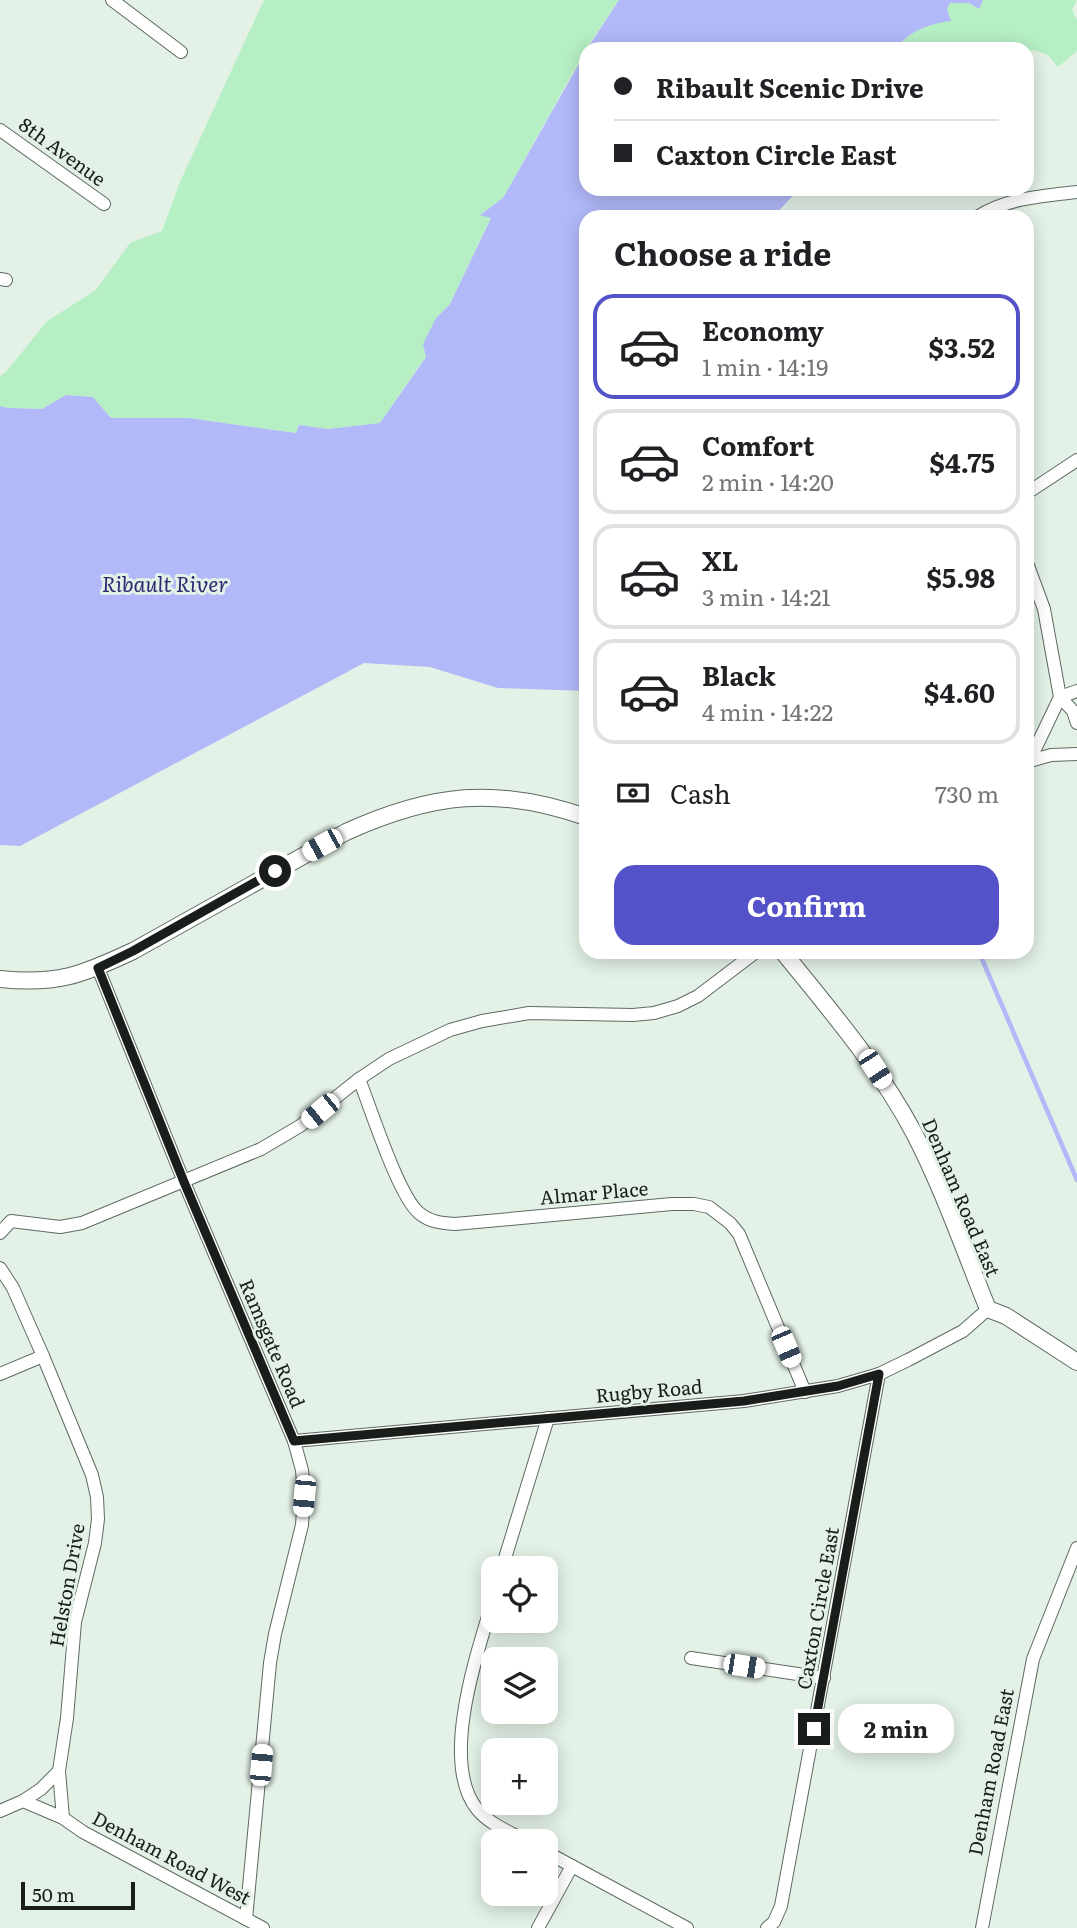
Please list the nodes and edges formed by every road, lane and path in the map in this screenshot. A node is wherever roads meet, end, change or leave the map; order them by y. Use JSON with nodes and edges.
{"nodes":[{"id":1,"x":112,"y":0,"type":"edge"},
{"id":2,"x":181,"y":52,"type":"dead end"},
{"id":3,"x":0,"y":130,"type":"edge"},
{"id":4,"x":1077,"y":192,"type":"edge"},
{"id":5,"x":104,"y":204,"type":"dead end"},
{"id":6,"x":991,"y":210,"type":"edge"},
{"id":7,"x":1077,"y":460,"type":"edge"},
{"id":8,"x":1034,"y":488,"type":"edge"},
{"id":9,"x":1034,"y":582,"type":"edge"},
{"id":10,"x":1077,"y":691,"type":"edge"},
{"id":11,"x":1060,"y":697,"type":"junction"},
{"id":12,"x":1077,"y":723,"type":"edge"},
{"id":13,"x":1034,"y":753,"type":"edge"},
{"id":14,"x":1077,"y":754,"type":"edge"},
{"id":15,"x":1034,"y":762,"type":"edge"},
{"id":16,"x":579,"y":815,"type":"edge"},
{"id":17,"x":748,"y":959,"type":"edge"},
{"id":18,"x":789,"y":959,"type":"edge"},
{"id":19,"x":98,"y":968,"type":"junction"},
{"id":20,"x":0,"y":979,"type":"edge"},
{"id":21,"x":359,"y":1079,"type":"junction"},
{"id":22,"x":184,"y":1182,"type":"junction"},
{"id":23,"x":5,"y":1220,"type":"edge"},
{"id":24,"x":0,"y":1233,"type":"edge"},
{"id":25,"x":0,"y":1268,"type":"edge"},
{"id":26,"x":988,"y":1310,"type":"junction"},
{"id":27,"x":43,"y":1356,"type":"junction"},
{"id":28,"x":1077,"y":1362,"type":"edge"},
{"id":29,"x":0,"y":1374,"type":"edge"},
{"id":30,"x":879,"y":1374,"type":"junction"},
{"id":31,"x":805,"y":1392,"type":"junction"},
{"id":32,"x":548,"y":1418,"type":"junction"},
{"id":33,"x":294,"y":1441,"type":"junction"},
{"id":34,"x":1077,"y":1548,"type":"edge"},
{"id":35,"x":506,"y":1556,"type":"edge"},
{"id":36,"x":483,"y":1633,"type":"edge"},
{"id":37,"x":691,"y":1658,"type":"dead end"},
{"id":38,"x":824,"y":1678,"type":"junction"},
{"id":39,"x":59,"y":1771,"type":"junction"},
{"id":40,"x":23,"y":1801,"type":"junction"},
{"id":41,"x":0,"y":1811,"type":"edge"},
{"id":42,"x":63,"y":1818,"type":"junction"},
{"id":43,"x":503,"y":1829,"type":"edge"},
{"id":44,"x":558,"y":1858,"type":"edge"},
{"id":45,"x":572,"y":1866,"type":"junction"},
{"id":46,"x":246,"y":1919,"type":"junction"},
{"id":47,"x":263,"y":1928,"type":"edge"},
{"id":48,"x":538,"y":1928,"type":"edge"},
{"id":49,"x":687,"y":1928,"type":"edge"},
{"id":50,"x":767,"y":1928,"type":"edge"},
{"id":51,"x":982,"y":1928,"type":"edge"}],
"edges":[{"from":1,"to":2,"type":"street"},
{"from":3,"to":5,"type":"street","name":"8th Avenue"},
{"from":4,"to":6,"type":"street"},
{"from":7,"to":8,"type":"street"},
{"from":9,"to":11,"type":"street"},
{"from":10,"to":11,"type":"street"},
{"from":11,"to":12,"type":"street"},
{"from":11,"to":13,"type":"street"},
{"from":14,"to":15,"type":"street"},
{"from":16,"to":19,"type":"street"},
{"from":17,"to":21,"type":"street"},
{"from":18,"to":26,"type":"street","name":"Denham Road East"},
{"from":19,"to":20,"type":"street"},
{"from":19,"to":22,"type":"street","name":"Ramsgate Road"},
{"from":21,"to":22,"type":"street"},
{"from":21,"to":31,"type":"street","name":"Almar Place"},
{"from":22,"to":23,"type":"street"},
{"from":22,"to":33,"type":"street","name":"Ramsgate Road"},
{"from":23,"to":24,"type":"street"},
{"from":25,"to":27,"type":"street","name":"Helston Drive"},
{"from":26,"to":28,"type":"street"},
{"from":26,"to":30,"type":"street","name":"Rugby Road"},
{"from":27,"to":29,"type":"street"},
{"from":27,"to":39,"type":"street","name":"Helston Drive"},
{"from":30,"to":31,"type":"street","name":"Rugby Road"},
{"from":30,"to":38,"type":"street","name":"Caxton Circle East"},
{"from":31,"to":32,"type":"street","name":"Rugby Road"},
{"from":32,"to":33,"type":"street","name":"Rugby Road"},
{"from":32,"to":35,"type":"street"},
{"from":33,"to":46,"type":"street","name":"Ramsgate Road"},
{"from":34,"to":51,"type":"street","name":"Denham Road East"},
{"from":36,"to":43,"type":"street"},
{"from":37,"to":38,"type":"street"},
{"from":38,"to":50,"type":"street","name":"Caxton Circle East"},
{"from":39,"to":40,"type":"street"},
{"from":39,"to":42,"type":"street","name":"Helston Drive"},
{"from":40,"to":41,"type":"street"},
{"from":40,"to":42,"type":"street"},
{"from":42,"to":46,"type":"street","name":"Denham Road West"},
{"from":44,"to":45,"type":"street"},
{"from":45,"to":48,"type":"street"},
{"from":45,"to":49,"type":"street"},
{"from":46,"to":47,"type":"street","name":"Denham Road West"}]}
